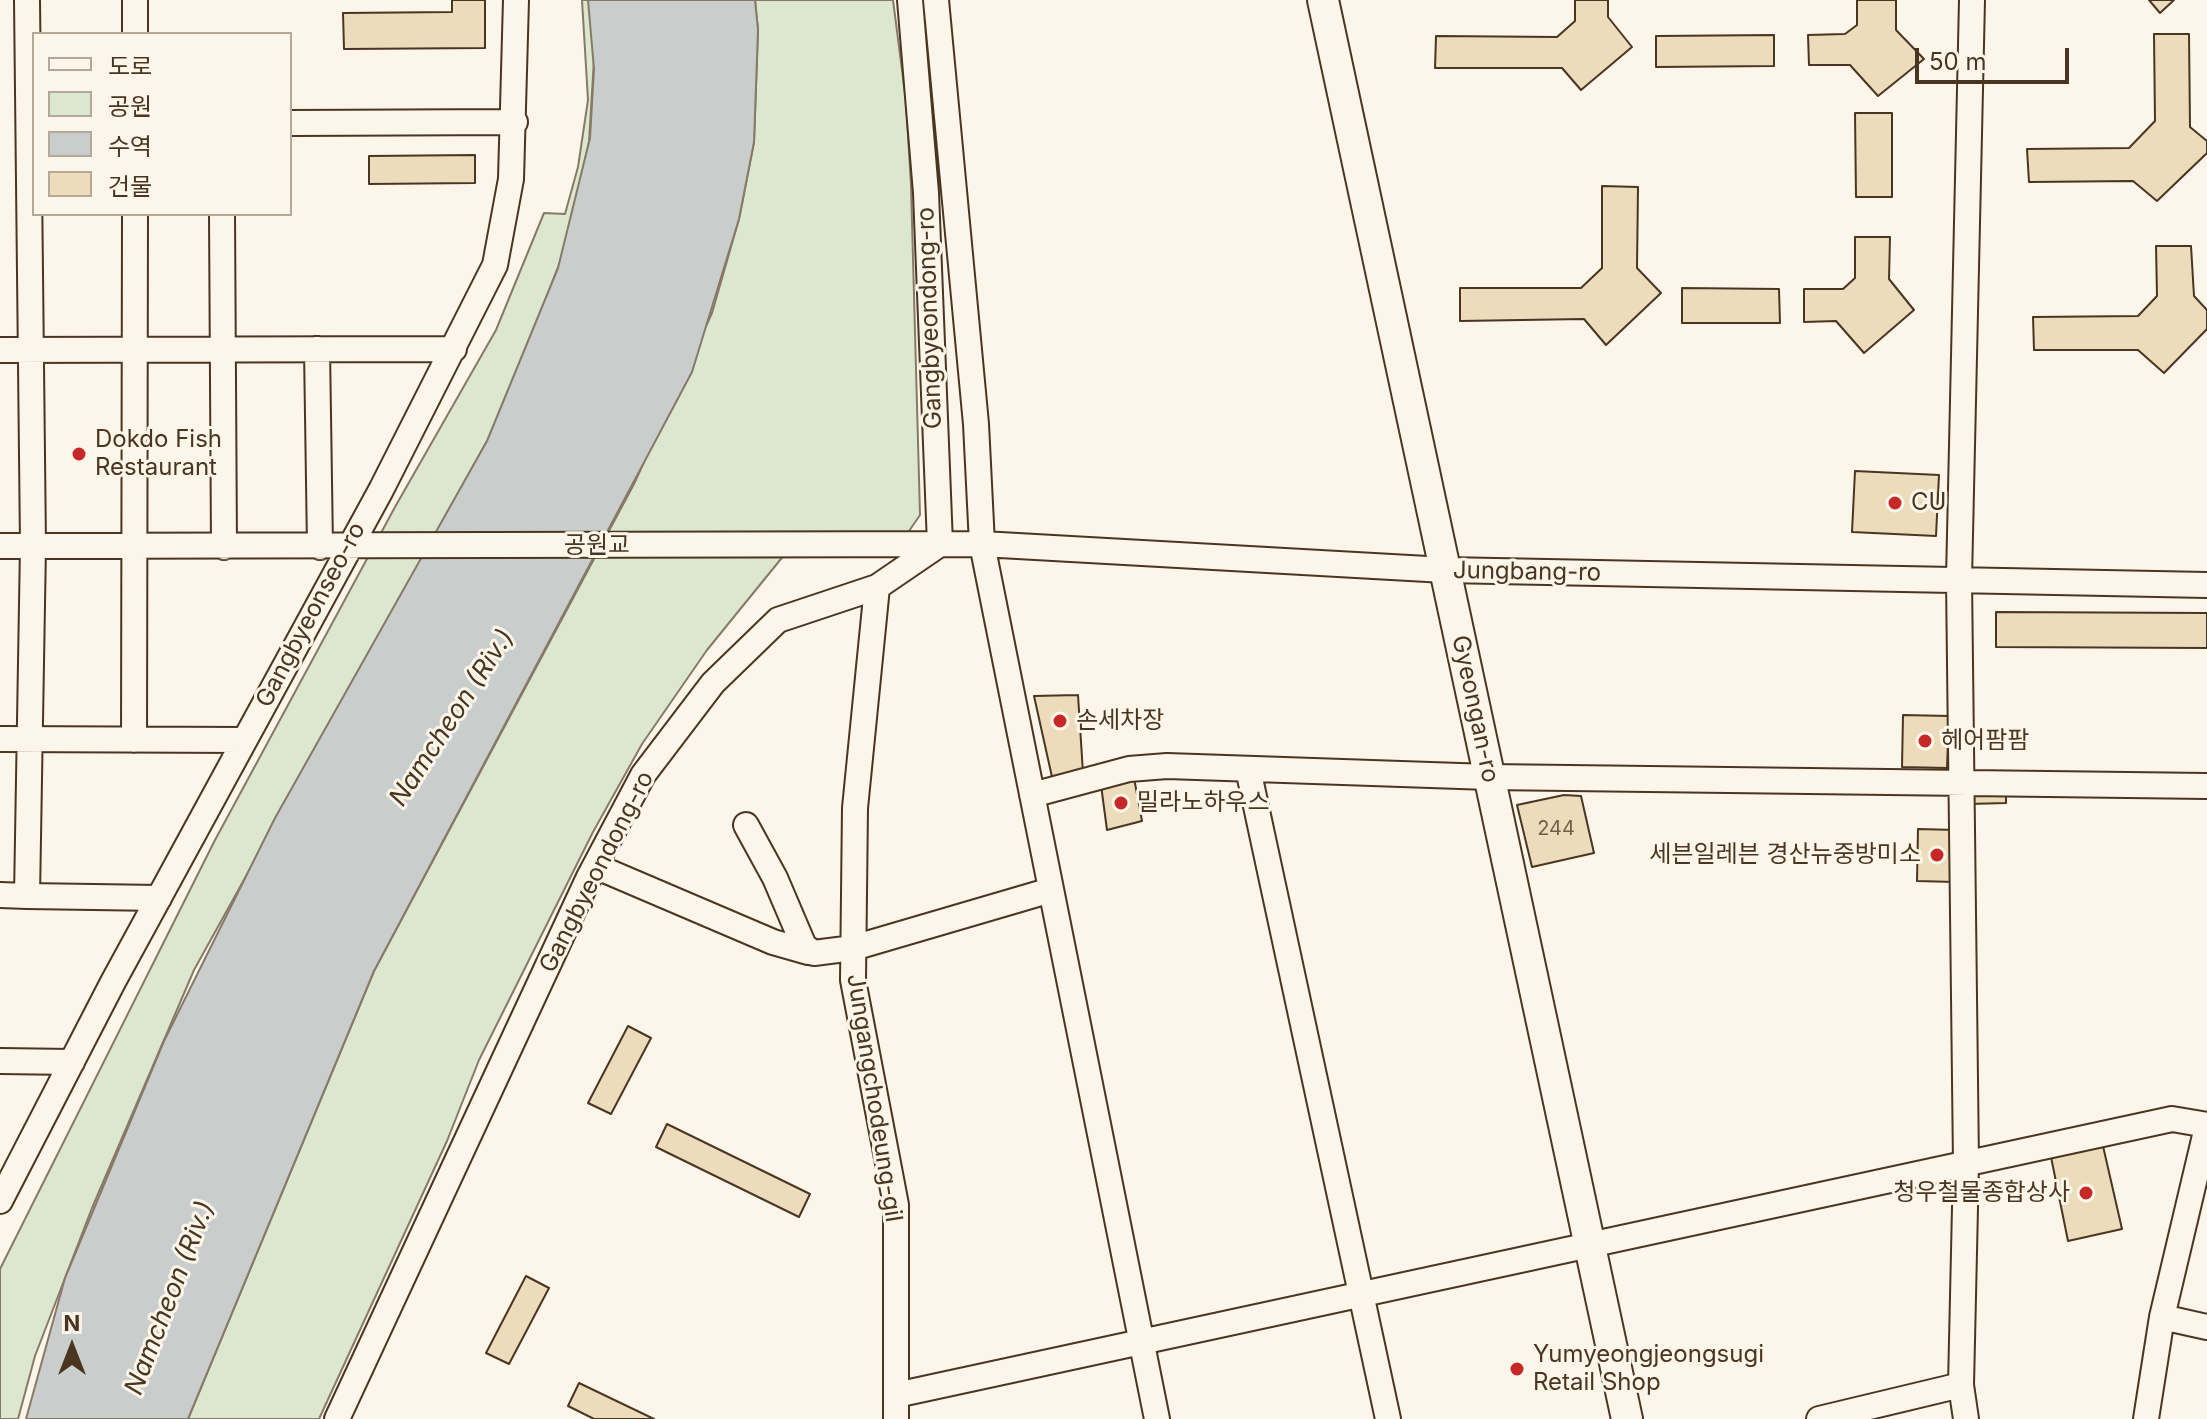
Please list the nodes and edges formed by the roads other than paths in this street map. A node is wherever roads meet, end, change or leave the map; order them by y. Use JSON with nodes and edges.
{"nodes":[{"id":1,"x":27,"y":0,"type":"edge"},
{"id":2,"x":135,"y":0,"type":"edge"},
{"id":3,"x":516,"y":0,"type":"edge"},
{"id":4,"x":910,"y":0,"type":"edge"},
{"id":5,"x":936,"y":0,"type":"edge"},
{"id":6,"x":1323,"y":0,"type":"edge"},
{"id":7,"x":1972,"y":0,"type":"edge"},
{"id":8,"x":135,"y":32,"type":"edge"},
{"id":9,"x":515,"y":122,"type":"junction"},
{"id":10,"x":292,"y":123,"type":"edge"},
{"id":11,"x":31,"y":124,"type":"edge"},
{"id":12,"x":135,"y":216,"type":"edge"},
{"id":13,"x":222,"y":216,"type":"edge"},
{"id":14,"x":223,"y":349,"type":"junction"},
{"id":15,"x":317,"y":349,"type":"junction"},
{"id":16,"x":454,"y":349,"type":"junction"},
{"id":17,"x":0,"y":350,"type":"edge"},
{"id":18,"x":31,"y":350,"type":"junction"},
{"id":19,"x":135,"y":350,"type":"junction"},
{"id":20,"x":940,"y":544,"type":"junction"},
{"id":21,"x":982,"y":544,"type":"junction"},
{"id":22,"x":847,"y":545,"type":"joint"},
{"id":23,"x":0,"y":546,"type":"edge"},
{"id":24,"x":33,"y":546,"type":"junction"},
{"id":25,"x":135,"y":546,"type":"junction"},
{"id":26,"x":224,"y":547,"type":"junction"},
{"id":27,"x":320,"y":547,"type":"junction"},
{"id":28,"x":346,"y":547,"type":"junction"},
{"id":29,"x":1445,"y":570,"type":"junction"},
{"id":30,"x":1959,"y":579,"type":"junction"},
{"id":31,"x":2207,"y":585,"type":"edge"},
{"id":32,"x":877,"y":587,"type":"junction"},
{"id":33,"x":0,"y":739,"type":"edge"},
{"id":34,"x":30,"y":739,"type":"junction"},
{"id":35,"x":134,"y":740,"type":"junction"},
{"id":36,"x":244,"y":740,"type":"junction"},
{"id":37,"x":1248,"y":769,"type":"junction"},
{"id":38,"x":1489,"y":777,"type":"junction"},
{"id":39,"x":1961,"y":782,"type":"junction"},
{"id":40,"x":2207,"y":786,"type":"edge"},
{"id":41,"x":1032,"y":795,"type":"junction"},
{"id":42,"x":746,"y":825,"type":"dead end"},
{"id":43,"x":595,"y":866,"type":"junction"},
{"id":44,"x":1051,"y":890,"type":"junction"},
{"id":45,"x":0,"y":895,"type":"edge"},
{"id":46,"x":27,"y":896,"type":"junction"},
{"id":47,"x":159,"y":898,"type":"junction"},
{"id":48,"x":853,"y":948,"type":"junction"},
{"id":49,"x":808,"y":952,"type":"junction"},
{"id":50,"x":0,"y":1061,"type":"edge"},
{"id":51,"x":72,"y":1062,"type":"junction"},
{"id":52,"x":2207,"y":1126,"type":"edge"},
{"id":53,"x":1966,"y":1163,"type":"junction"},
{"id":54,"x":0,"y":1201,"type":"edge"},
{"id":55,"x":1590,"y":1246,"type":"junction"},
{"id":56,"x":1361,"y":1295,"type":"junction"},
{"id":57,"x":2162,"y":1317,"type":"junction"},
{"id":58,"x":2207,"y":1327,"type":"edge"},
{"id":59,"x":1141,"y":1342,"type":"junction"},
{"id":60,"x":1961,"y":1385,"type":"junction"},
{"id":61,"x":896,"y":1407,"type":"edge"},
{"id":62,"x":337,"y":1419,"type":"edge"},
{"id":63,"x":1157,"y":1419,"type":"edge"},
{"id":64,"x":1388,"y":1419,"type":"edge"},
{"id":65,"x":1627,"y":1419,"type":"edge"},
{"id":66,"x":1819,"y":1419,"type":"edge"},
{"id":67,"x":1966,"y":1419,"type":"edge"},
{"id":68,"x":2146,"y":1419,"type":"edge"}],
"edges":[{"from":1,"to":11,"type":"street"},
{"from":2,"to":8,"type":"street"},
{"from":3,"to":9,"type":"street","name":"Gangbyeonseo-ro"},
{"from":4,"to":20,"type":"street","name":"Gangbyeondong-ro"},
{"from":5,"to":21,"type":"street"},
{"from":6,"to":29,"type":"main road","name":"Gyeongan-ro"},
{"from":7,"to":30,"type":"street"},
{"from":9,"to":10,"type":"street"},
{"from":9,"to":16,"type":"street","name":"Gangbyeonseo-ro"},
{"from":11,"to":18,"type":"street"},
{"from":12,"to":19,"type":"street"},
{"from":13,"to":14,"type":"street"},
{"from":14,"to":15,"type":"street"},
{"from":14,"to":19,"type":"street"},
{"from":14,"to":26,"type":"street"},
{"from":15,"to":16,"type":"street"},
{"from":15,"to":27,"type":"street"},
{"from":16,"to":28,"type":"street","name":"Gangbyeonseo-ro"},
{"from":17,"to":18,"type":"street"},
{"from":18,"to":19,"type":"street"},
{"from":18,"to":24,"type":"street"},
{"from":19,"to":25,"type":"street"},
{"from":20,"to":21,"type":"street","name":"Jungbang-ro"},
{"from":20,"to":22,"type":"street","name":"Jungbang-ro"},
{"from":20,"to":32,"type":"street","name":"Gangbyeondong-ro"},
{"from":21,"to":29,"type":"street","name":"Jungbang-ro"},
{"from":21,"to":41,"type":"street"},
{"from":22,"to":28,"type":"street","name":"공원교"},
{"from":23,"to":24,"type":"street","name":"공원교"},
{"from":24,"to":25,"type":"street","name":"공원교"},
{"from":24,"to":34,"type":"street"},
{"from":25,"to":26,"type":"street","name":"공원교"},
{"from":25,"to":35,"type":"street"},
{"from":26,"to":27,"type":"street","name":"공원교"},
{"from":27,"to":28,"type":"street","name":"공원교"},
{"from":28,"to":36,"type":"street","name":"Gangbyeonseo-ro"},
{"from":29,"to":30,"type":"street","name":"Jungbang-ro"},
{"from":29,"to":38,"type":"main road","name":"Gyeongan-ro"},
{"from":30,"to":31,"type":"street","name":"Jungbang-ro"},
{"from":30,"to":39,"type":"street"},
{"from":32,"to":43,"type":"street","name":"Gangbyeondong-ro"},
{"from":32,"to":48,"type":"street","name":"Jungangchodeung-gil"},
{"from":33,"to":34,"type":"street"},
{"from":34,"to":35,"type":"street"},
{"from":34,"to":46,"type":"street"},
{"from":35,"to":36,"type":"street"},
{"from":36,"to":47,"type":"street","name":"Gangbyeonseo-ro"},
{"from":37,"to":38,"type":"street"},
{"from":37,"to":41,"type":"street"},
{"from":37,"to":56,"type":"street"},
{"from":38,"to":39,"type":"street"},
{"from":38,"to":55,"type":"main road","name":"Gyeongan-ro"},
{"from":39,"to":40,"type":"street"},
{"from":39,"to":53,"type":"street"},
{"from":41,"to":44,"type":"street"},
{"from":42,"to":49,"type":"street"},
{"from":43,"to":49,"type":"street"},
{"from":43,"to":62,"type":"street","name":"Gangbyeondong-ro"},
{"from":44,"to":48,"type":"street"},
{"from":44,"to":59,"type":"street"},
{"from":45,"to":46,"type":"street"},
{"from":46,"to":47,"type":"street"},
{"from":47,"to":51,"type":"street","name":"Gangbyeonseo-ro"},
{"from":48,"to":49,"type":"street"},
{"from":48,"to":61,"type":"street","name":"Jungangchodeung-gil"},
{"from":50,"to":51,"type":"street"},
{"from":51,"to":54,"type":"street","name":"Gangbyeonseo-ro"},
{"from":52,"to":53,"type":"street"},
{"from":52,"to":57,"type":"street"},
{"from":53,"to":55,"type":"street"},
{"from":53,"to":60,"type":"street"},
{"from":55,"to":56,"type":"street"},
{"from":55,"to":65,"type":"main road","name":"Gyeongan-ro"},
{"from":56,"to":59,"type":"street"},
{"from":56,"to":64,"type":"street"},
{"from":57,"to":58,"type":"street"},
{"from":57,"to":68,"type":"street"},
{"from":59,"to":61,"type":"street"},
{"from":59,"to":63,"type":"street"},
{"from":60,"to":66,"type":"street"},
{"from":60,"to":67,"type":"street"}]}
